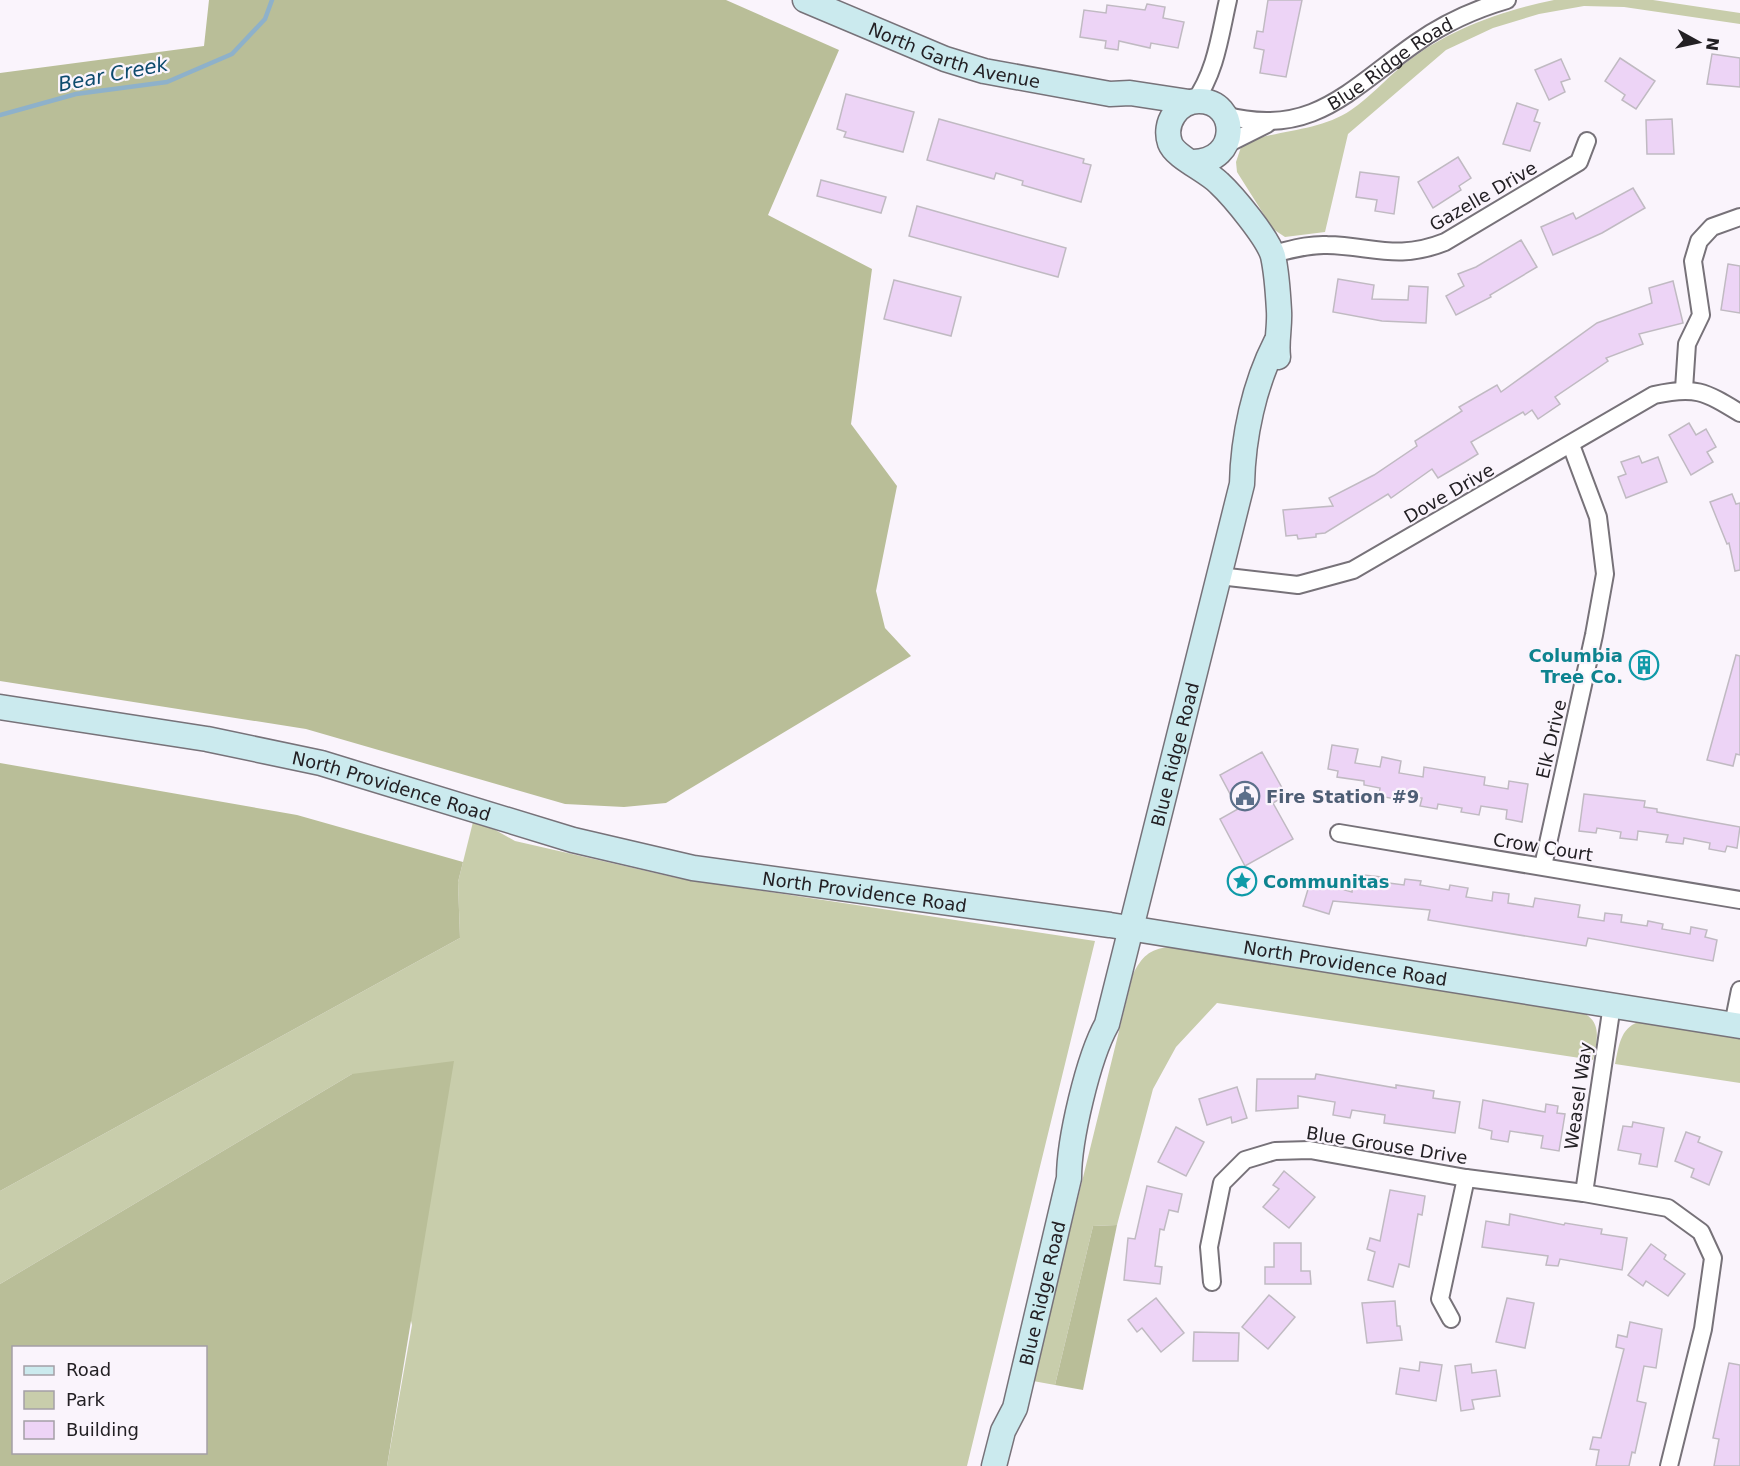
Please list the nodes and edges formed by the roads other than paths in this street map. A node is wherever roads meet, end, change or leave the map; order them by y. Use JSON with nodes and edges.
{"nodes":[{"id":1,"x":805,"y":0,"type":"edge"},
{"id":2,"x":1228,"y":0,"type":"edge"},
{"id":3,"x":1507,"y":0,"type":"edge"},
{"id":4,"x":1215,"y":61,"type":"junction"},
{"id":5,"x":1110,"y":94,"type":"junction"},
{"id":6,"x":1192,"y":102,"type":"junction"},
{"id":7,"x":1221,"y":111,"type":"junction"},
{"id":8,"x":1270,"y":122,"type":"junction"},
{"id":9,"x":1168,"y":134,"type":"junction"},
{"id":10,"x":1587,"y":141,"type":"dead end"},
{"id":11,"x":1226,"y":146,"type":"junction"},
{"id":12,"x":1194,"y":162,"type":"junction"},
{"id":13,"x":1237,"y":202,"type":"junction"},
{"id":14,"x":1740,"y":217,"type":"edge"},
{"id":15,"x":1272,"y":254,"type":"junction"},
{"id":16,"x":1684,"y":389,"type":"junction"},
{"id":17,"x":1740,"y":413,"type":"edge"},
{"id":18,"x":1572,"y":445,"type":"junction"},
{"id":19,"x":1219,"y":576,"type":"junction"},
{"id":20,"x":0,"y":707,"type":"edge"},
{"id":21,"x":1339,"y":833,"type":"dead end"},
{"id":22,"x":1543,"y":866,"type":"junction"},
{"id":23,"x":1740,"y":900,"type":"edge"},
{"id":24,"x":1130,"y":929,"type":"junction"},
{"id":25,"x":1740,"y":990,"type":"edge"},
{"id":26,"x":1612,"y":1005,"type":"junction"},
{"id":27,"x":1737,"y":1025,"type":"edge"},
{"id":28,"x":1466,"y":1178,"type":"junction"},
{"id":29,"x":1584,"y":1193,"type":"junction"},
{"id":30,"x":1212,"y":1282,"type":"dead end"},
{"id":31,"x":1451,"y":1319,"type":"dead end"},
{"id":32,"x":1015,"y":1408,"type":"junction"},
{"id":33,"x":994,"y":1466,"type":"edge"},
{"id":34,"x":1009,"y":1466,"type":"edge"},
{"id":35,"x":1669,"y":1466,"type":"edge"}],
"edges":[{"from":1,"to":5,"type":"street","name":"North Garth Avenue"},
{"from":2,"to":4,"type":"street"},
{"from":3,"to":8,"type":"street","name":"Blue Ridge Road"},
{"from":4,"to":6,"type":"street"},
{"from":4,"to":7,"type":"street"},
{"from":5,"to":6,"type":"street","name":"North Garth Avenue"},
{"from":5,"to":9,"type":"street","name":"North Garth Avenue"},
{"from":6,"to":7,"type":"street"},
{"from":6,"to":9,"type":"street"},
{"from":7,"to":8,"type":"street","name":"Blue Ridge Road"},
{"from":7,"to":11,"type":"street"},
{"from":8,"to":11,"type":"street","name":"Blue Ridge Road"},
{"from":9,"to":12,"type":"street"},
{"from":10,"to":15,"type":"street","name":"Gazelle Drive"},
{"from":11,"to":12,"type":"street"},
{"from":11,"to":13,"type":"street","name":"Blue Ridge Road"},
{"from":12,"to":13,"type":"street","name":"Blue Ridge Road"},
{"from":13,"to":15,"type":"street","name":"Blue Ridge Road"},
{"from":14,"to":16,"type":"street"},
{"from":15,"to":19,"type":"street","name":"Blue Ridge Road"},
{"from":16,"to":17,"type":"street","name":"Dove Drive"},
{"from":16,"to":18,"type":"street","name":"Dove Drive"},
{"from":18,"to":19,"type":"street","name":"Dove Drive"},
{"from":18,"to":22,"type":"street","name":"Elk Drive"},
{"from":19,"to":24,"type":"street","name":"Blue Ridge Road"},
{"from":20,"to":24,"type":"street","name":"North Providence Road"},
{"from":21,"to":22,"type":"street","name":"Crow Court"},
{"from":22,"to":23,"type":"street","name":"Crow Court"},
{"from":24,"to":26,"type":"street","name":"North Providence Road"},
{"from":24,"to":32,"type":"street","name":"Blue Ridge Road"},
{"from":25,"to":27,"type":"street"},
{"from":26,"to":27,"type":"street","name":"North Providence Road"},
{"from":26,"to":29,"type":"street","name":"Weasel Way"},
{"from":28,"to":29,"type":"street","name":"Blue Grouse Drive"},
{"from":28,"to":30,"type":"street","name":"Blue Grouse Drive"},
{"from":28,"to":31,"type":"street"},
{"from":29,"to":35,"type":"street","name":"Blue Grouse Drive"},
{"from":32,"to":33,"type":"street","name":"Blue Ridge Road"},
{"from":32,"to":34,"type":"street","name":"Blue Ridge Road"}]}
